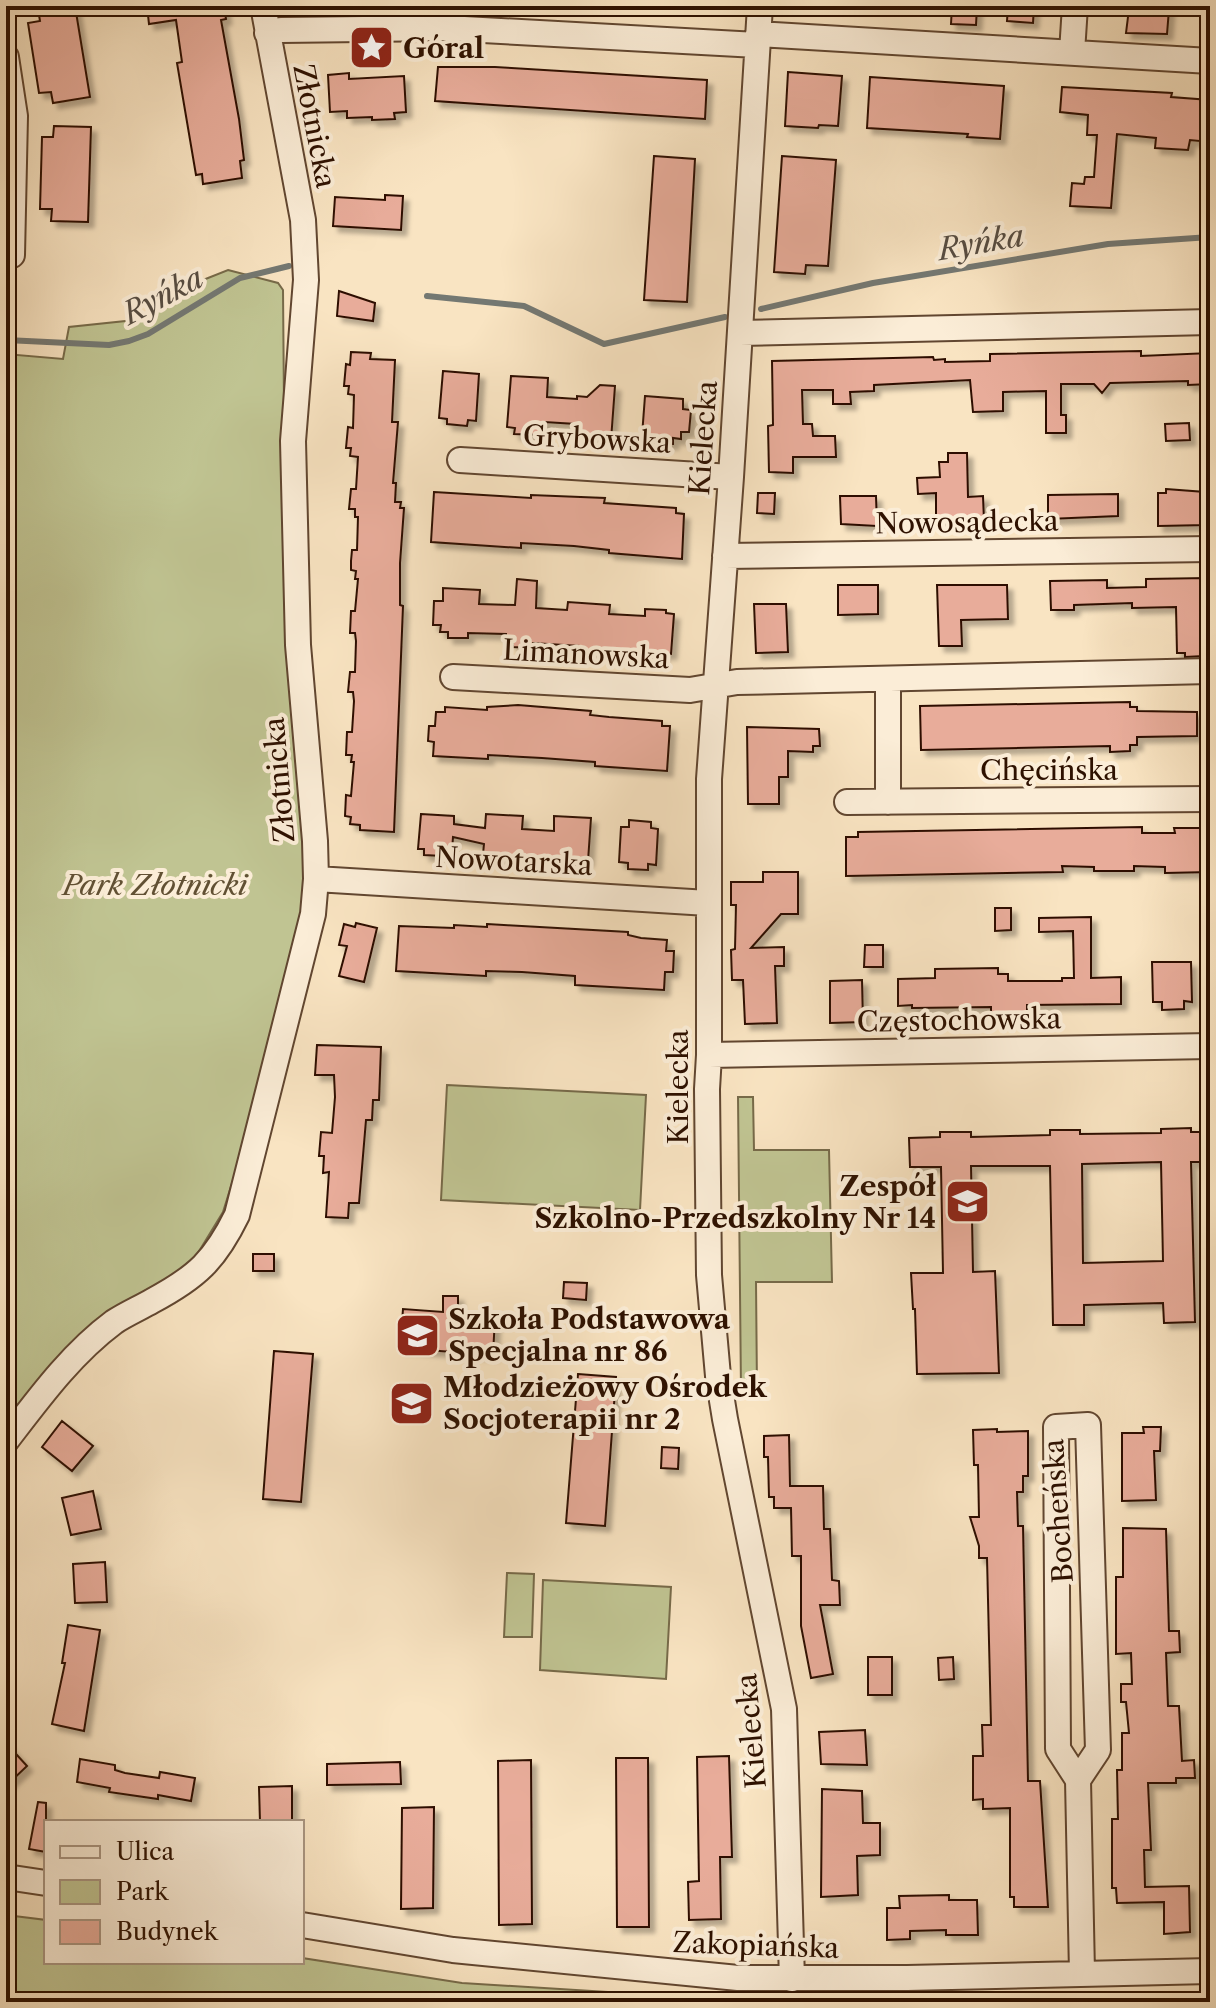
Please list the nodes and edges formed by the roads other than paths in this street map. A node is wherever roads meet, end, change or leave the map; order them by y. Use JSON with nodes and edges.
{"nodes":[{"id":1,"x":263,"y":6,"type":"edge"},
{"id":2,"x":760,"y":6,"type":"edge"},
{"id":3,"x":1075,"y":6,"type":"edge"},
{"id":4,"x":267,"y":33,"type":"junction"},
{"id":5,"x":757,"y":40,"type":"junction"},
{"id":6,"x":1072,"y":52,"type":"junction"},
{"id":7,"x":6,"y":57,"type":"edge"},
{"id":8,"x":1210,"y":61,"type":"edge"},
{"id":9,"x":12,"y":255,"type":"dead end"},
{"id":10,"x":1210,"y":322,"type":"edge"},
{"id":11,"x":740,"y":333,"type":"junction"},
{"id":12,"x":460,"y":460,"type":"dead end"},
{"id":13,"x":731,"y":477,"type":"junction"},
{"id":14,"x":1210,"y":549,"type":"edge"},
{"id":15,"x":725,"y":556,"type":"junction"},
{"id":16,"x":1210,"y":671,"type":"edge"},
{"id":17,"x":453,"y":677,"type":"dead end"},
{"id":18,"x":888,"y":679,"type":"junction"},
{"id":19,"x":715,"y":688,"type":"junction"},
{"id":20,"x":1210,"y":799,"type":"edge"},
{"id":21,"x":847,"y":802,"type":"dead end"},
{"id":22,"x":888,"y":802,"type":"junction"},
{"id":23,"x":316,"y":879,"type":"junction"},
{"id":24,"x":708,"y":903,"type":"junction"},
{"id":25,"x":1210,"y":1046,"type":"edge"},
{"id":26,"x":709,"y":1055,"type":"junction"},
{"id":27,"x":6,"y":1441,"type":"edge"},
{"id":28,"x":1078,"y":1780,"type":"junction"},
{"id":29,"x":6,"y":1877,"type":"edge"},
{"id":30,"x":44,"y":1883,"type":"edge"},
{"id":31,"x":304,"y":1925,"type":"edge"},
{"id":32,"x":1210,"y":1971,"type":"edge"},
{"id":33,"x":1082,"y":1973,"type":"junction"},
{"id":34,"x":792,"y":1979,"type":"junction"}],
"edges":[{"from":1,"to":4,"type":"street","name":"Złotnicka"},
{"from":2,"to":5,"type":"street","name":"Kielecka"},
{"from":3,"to":6,"type":"street"},
{"from":4,"to":5,"type":"street"},
{"from":4,"to":23,"type":"street","name":"Złotnicka"},
{"from":5,"to":6,"type":"street"},
{"from":5,"to":11,"type":"street","name":"Kielecka"},
{"from":6,"to":8,"type":"street"},
{"from":7,"to":9,"type":"street"},
{"from":10,"to":11,"type":"street"},
{"from":11,"to":13,"type":"street","name":"Kielecka"},
{"from":12,"to":13,"type":"street","name":"Grybowska"},
{"from":13,"to":15,"type":"street","name":"Kielecka"},
{"from":14,"to":15,"type":"street","name":"Nowosądecka"},
{"from":15,"to":19,"type":"street","name":"Kielecka"},
{"from":16,"to":18,"type":"street"},
{"from":17,"to":19,"type":"street","name":"Limanowska"},
{"from":18,"to":19,"type":"street"},
{"from":18,"to":22,"type":"street"},
{"from":19,"to":24,"type":"street","name":"Kielecka"},
{"from":20,"to":22,"type":"street","name":"Chęcińska"},
{"from":21,"to":22,"type":"street","name":"Chęcińska"},
{"from":23,"to":24,"type":"street","name":"Nowotarska"},
{"from":23,"to":27,"type":"street","name":"Złotnicka"},
{"from":24,"to":26,"type":"street","name":"Kielecka"},
{"from":25,"to":26,"type":"street","name":"Częstochowska"},
{"from":26,"to":34,"type":"street","name":"Kielecka"},
{"from":28,"to":28,"type":"street","name":"Bocheńska"},
{"from":28,"to":33,"type":"street","name":"Bocheńska"},
{"from":29,"to":30,"type":"street"},
{"from":31,"to":34,"type":"street","name":"Zakopiańska"},
{"from":32,"to":33,"type":"street","name":"Zakopiańska"},
{"from":33,"to":34,"type":"street","name":"Zakopiańska"}]}
